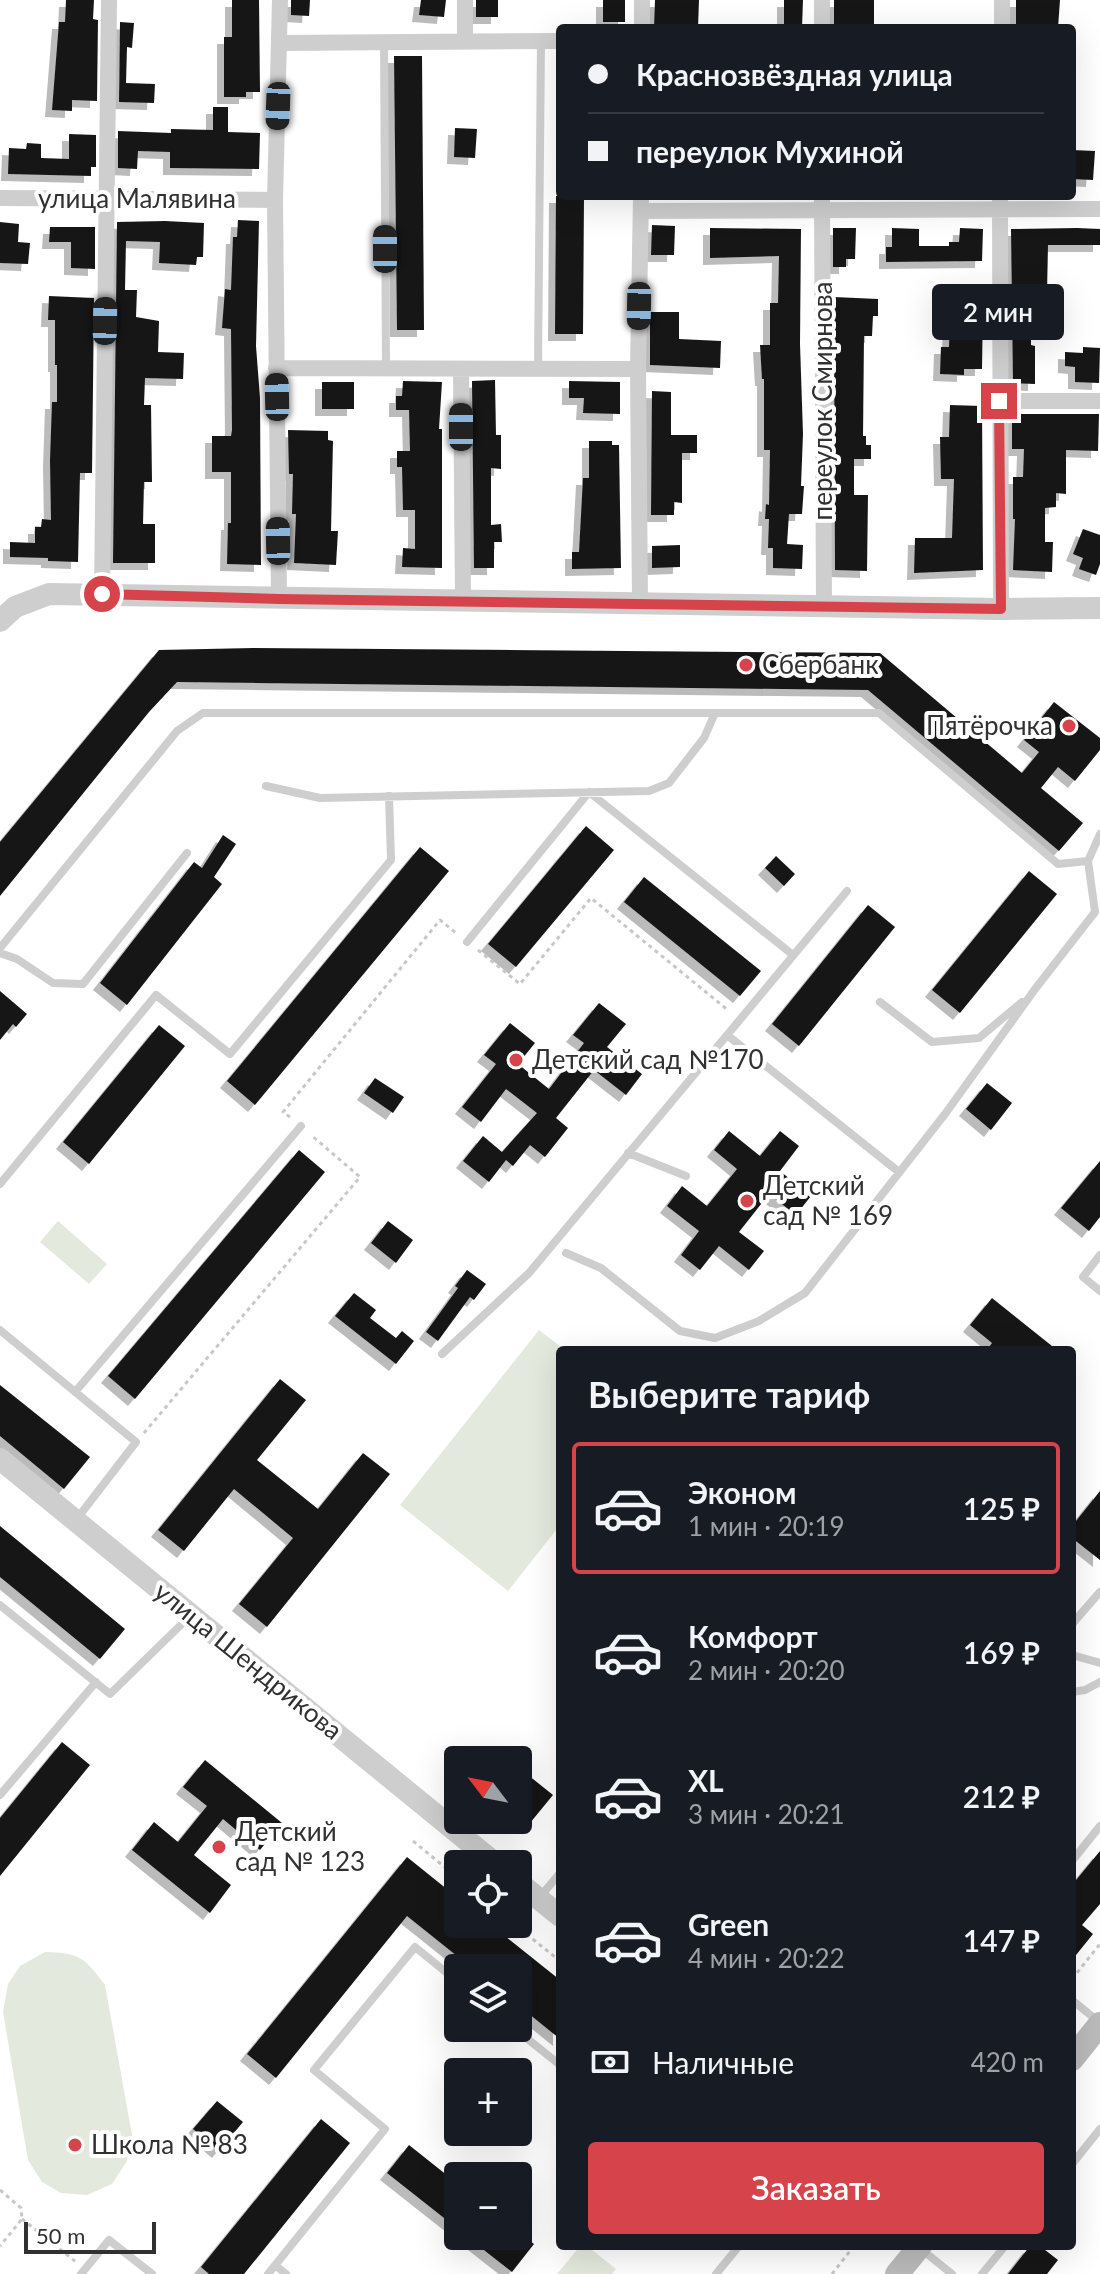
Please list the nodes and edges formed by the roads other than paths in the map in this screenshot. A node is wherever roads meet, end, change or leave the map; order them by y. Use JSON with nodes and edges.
{"nodes":[{"id":1,"x":109,"y":0,"type":"edge"},
{"id":2,"x":280,"y":0,"type":"edge"},
{"id":3,"x":465,"y":0,"type":"edge"},
{"id":4,"x":642,"y":0,"type":"edge"},
{"id":5,"x":822,"y":0,"type":"edge"},
{"id":6,"x":1002,"y":0,"type":"edge"},
{"id":7,"x":642,"y":24,"type":"edge"},
{"id":8,"x":822,"y":24,"type":"edge"},
{"id":9,"x":1002,"y":24,"type":"edge"},
{"id":10,"x":465,"y":40,"type":"junction"},
{"id":11,"x":541,"y":41,"type":"junction"},
{"id":12,"x":556,"y":41,"type":"edge"},
{"id":13,"x":384,"y":42,"type":"junction"},
{"id":14,"x":280,"y":43,"type":"junction"},
{"id":15,"x":0,"y":198,"type":"edge"},
{"id":16,"x":107,"y":199,"type":"junction"},
{"id":17,"x":275,"y":200,"type":"junction"},
{"id":18,"x":822,"y":202,"type":"edge"},
{"id":19,"x":641,"y":203,"type":"edge"},
{"id":20,"x":1000,"y":203,"type":"edge"},
{"id":21,"x":1100,"y":209,"type":"edge"},
{"id":22,"x":276,"y":368,"type":"junction"},
{"id":23,"x":386,"y":368,"type":"junction"},
{"id":24,"x":461,"y":369,"type":"junction"},
{"id":25,"x":538,"y":369,"type":"junction"},
{"id":26,"x":638,"y":369,"type":"junction"},
{"id":27,"x":999,"y":401,"type":"junction"},
{"id":28,"x":1100,"y":401,"type":"edge"},
{"id":29,"x":102,"y":594,"type":"junction"},
{"id":30,"x":279,"y":599,"type":"junction"},
{"id":31,"x":463,"y":600,"type":"junction"},
{"id":32,"x":640,"y":603,"type":"junction"},
{"id":33,"x":824,"y":606,"type":"junction"},
{"id":34,"x":1100,"y":608,"type":"edge"},
{"id":35,"x":1001,"y":609,"type":"junction"},
{"id":36,"x":8,"y":614,"type":"edge"},
{"id":37,"x":715,"y":713,"type":"junction"},
{"id":38,"x":266,"y":786,"type":"dead end"},
{"id":39,"x":589,"y":792,"type":"junction"},
{"id":40,"x":389,"y":796,"type":"junction"},
{"id":41,"x":1100,"y":834,"type":"edge"},
{"id":42,"x":187,"y":853,"type":"dead end"},
{"id":43,"x":1088,"y":861,"type":"junction"},
{"id":44,"x":847,"y":891,"type":"dead end"},
{"id":45,"x":467,"y":942,"type":"road end"},
{"id":46,"x":0,"y":950,"type":"edge"},
{"id":47,"x":793,"y":955,"type":"junction"},
{"id":48,"x":1033,"y":992,"type":"junction"},
{"id":49,"x":880,"y":1002,"type":"dead end"},
{"id":50,"x":727,"y":1035,"type":"junction"},
{"id":51,"x":301,"y":1126,"type":"road end"},
{"id":52,"x":628,"y":1153,"type":"junction"},
{"id":53,"x":899,"y":1172,"type":"junction"},
{"id":54,"x":686,"y":1176,"type":"dead end"},
{"id":55,"x":0,"y":1184,"type":"edge"},
{"id":56,"x":566,"y":1253,"type":"dead end"},
{"id":57,"x":1100,"y":1255,"type":"edge"},
{"id":58,"x":1100,"y":1291,"type":"edge"},
{"id":59,"x":0,"y":1330,"type":"edge"},
{"id":60,"x":442,"y":1354,"type":"dead end"},
{"id":61,"x":75,"y":1392,"type":"junction"},
{"id":62,"x":0,"y":1459,"type":"edge"},
{"id":63,"x":75,"y":1520,"type":"junction"},
{"id":64,"x":1100,"y":1592,"type":"edge"},
{"id":65,"x":0,"y":1605,"type":"edge"},
{"id":66,"x":191,"y":1615,"type":"junction"},
{"id":67,"x":1076,"y":1619,"type":"edge"},
{"id":68,"x":1076,"y":1656,"type":"edge"},
{"id":69,"x":1100,"y":1663,"type":"edge"},
{"id":70,"x":96,"y":1682,"type":"junction"},
{"id":71,"x":1100,"y":1682,"type":"edge"},
{"id":72,"x":1076,"y":1691,"type":"edge"},
{"id":73,"x":0,"y":1795,"type":"edge"},
{"id":74,"x":1100,"y":1826,"type":"edge"},
{"id":75,"x":479,"y":1850,"type":"edge"},
{"id":76,"x":1076,"y":1856,"type":"edge"},
{"id":77,"x":556,"y":1878,"type":"edge"},
{"id":78,"x":532,"y":1893,"type":"edge"},
{"id":79,"x":539,"y":1899,"type":"junction"},
{"id":80,"x":556,"y":1913,"type":"edge"},
{"id":81,"x":444,"y":1971,"type":"edge"},
{"id":82,"x":1076,"y":2003,"type":"edge"},
{"id":83,"x":1100,"y":2023,"type":"edge"},
{"id":84,"x":531,"y":2042,"type":"edge"},
{"id":85,"x":1076,"y":2054,"type":"edge"},
{"id":86,"x":556,"y":2062,"type":"edge"},
{"id":87,"x":1100,"y":2129,"type":"edge"},
{"id":88,"x":1076,"y":2159,"type":"edge"},
{"id":89,"x":736,"y":2250,"type":"edge"},
{"id":90,"x":916,"y":2250,"type":"edge"},
{"id":91,"x":924,"y":2250,"type":"edge"},
{"id":92,"x":1002,"y":2250,"type":"edge"},
{"id":93,"x":275,"y":2265,"type":"junction"},
{"id":94,"x":83,"y":2272,"type":"edge"},
{"id":95,"x":152,"y":2274,"type":"edge"},
{"id":96,"x":268,"y":2274,"type":"edge"},
{"id":97,"x":286,"y":2274,"type":"edge"},
{"id":98,"x":716,"y":2274,"type":"edge"},
{"id":99,"x":897,"y":2274,"type":"edge"},
{"id":100,"x":952,"y":2274,"type":"edge"},
{"id":101,"x":982,"y":2274,"type":"edge"}],
"edges":[{"from":1,"to":16,"type":"street"},
{"from":2,"to":14,"type":"street"},
{"from":3,"to":10,"type":"street"},
{"from":4,"to":7,"type":"street"},
{"from":5,"to":8,"type":"street"},
{"from":6,"to":9,"type":"street"},
{"from":10,"to":11,"type":"street"},
{"from":10,"to":13,"type":"street"},
{"from":11,"to":12,"type":"street"},
{"from":11,"to":25,"type":"lane"},
{"from":13,"to":14,"type":"street"},
{"from":13,"to":23,"type":"lane"},
{"from":14,"to":17,"type":"street"},
{"from":15,"to":16,"type":"street","name":"улица Малявина"},
{"from":16,"to":17,"type":"street","name":"улица Малявина"},
{"from":16,"to":29,"type":"street"},
{"from":17,"to":22,"type":"street"},
{"from":18,"to":19,"type":"street"},
{"from":18,"to":20,"type":"street"},
{"from":18,"to":33,"type":"street","name":"переулок Смирнова"},
{"from":19,"to":26,"type":"street"},
{"from":20,"to":21,"type":"street"},
{"from":20,"to":27,"type":"street"},
{"from":22,"to":23,"type":"street"},
{"from":22,"to":30,"type":"street"},
{"from":23,"to":24,"type":"street"},
{"from":24,"to":25,"type":"street"},
{"from":24,"to":31,"type":"street"},
{"from":25,"to":26,"type":"street"},
{"from":26,"to":32,"type":"street"},
{"from":27,"to":28,"type":"street"},
{"from":27,"to":35,"type":"street"},
{"from":29,"to":30,"type":"street"},
{"from":29,"to":36,"type":"street"},
{"from":30,"to":31,"type":"street"},
{"from":31,"to":32,"type":"street"},
{"from":32,"to":33,"type":"street"},
{"from":33,"to":35,"type":"street"},
{"from":34,"to":35,"type":"street"},
{"from":37,"to":39,"type":"lane"},
{"from":37,"to":43,"type":"lane"},
{"from":37,"to":46,"type":"lane"},
{"from":38,"to":40,"type":"lane"},
{"from":39,"to":40,"type":"lane"},
{"from":39,"to":45,"type":"lane"},
{"from":39,"to":47,"type":"lane"},
{"from":40,"to":55,"type":"lane"},
{"from":41,"to":43,"type":"lane"},
{"from":42,"to":46,"type":"lane"},
{"from":43,"to":48,"type":"lane"},
{"from":44,"to":47,"type":"lane"},
{"from":47,"to":50,"type":"lane"},
{"from":48,"to":49,"type":"lane"},
{"from":48,"to":53,"type":"lane"},
{"from":50,"to":52,"type":"lane"},
{"from":50,"to":53,"type":"lane"},
{"from":51,"to":61,"type":"lane"},
{"from":52,"to":54,"type":"lane"},
{"from":52,"to":60,"type":"lane"},
{"from":53,"to":56,"type":"lane"},
{"from":57,"to":58,"type":"lane"},
{"from":59,"to":61,"type":"lane"},
{"from":61,"to":63,"type":"lane"},
{"from":62,"to":63,"type":"street","name":"улица Шендрикова"},
{"from":63,"to":66,"type":"street","name":"улица Шендрикова"},
{"from":64,"to":67,"type":"lane"},
{"from":65,"to":70,"type":"lane"},
{"from":66,"to":70,"type":"lane"},
{"from":66,"to":75,"type":"street","name":"улица Шендрикова"},
{"from":68,"to":69,"type":"lane"},
{"from":70,"to":73,"type":"lane"},
{"from":71,"to":72,"type":"lane"},
{"from":74,"to":76,"type":"lane"},
{"from":77,"to":79,"type":"lane"},
{"from":78,"to":79,"type":"street"},
{"from":79,"to":80,"type":"street"},
{"from":81,"to":93,"type":"lane"},
{"from":82,"to":83,"type":"lane"},
{"from":83,"to":85,"type":"main road"},
{"from":84,"to":86,"type":"lane"},
{"from":87,"to":88,"type":"lane"},
{"from":89,"to":98,"type":"lane"},
{"from":90,"to":99,"type":"main road"},
{"from":91,"to":100,"type":"lane"},
{"from":92,"to":101,"type":"lane"},
{"from":93,"to":96,"type":"lane"},
{"from":93,"to":97,"type":"lane"},
{"from":94,"to":95,"type":"lane"}]}
